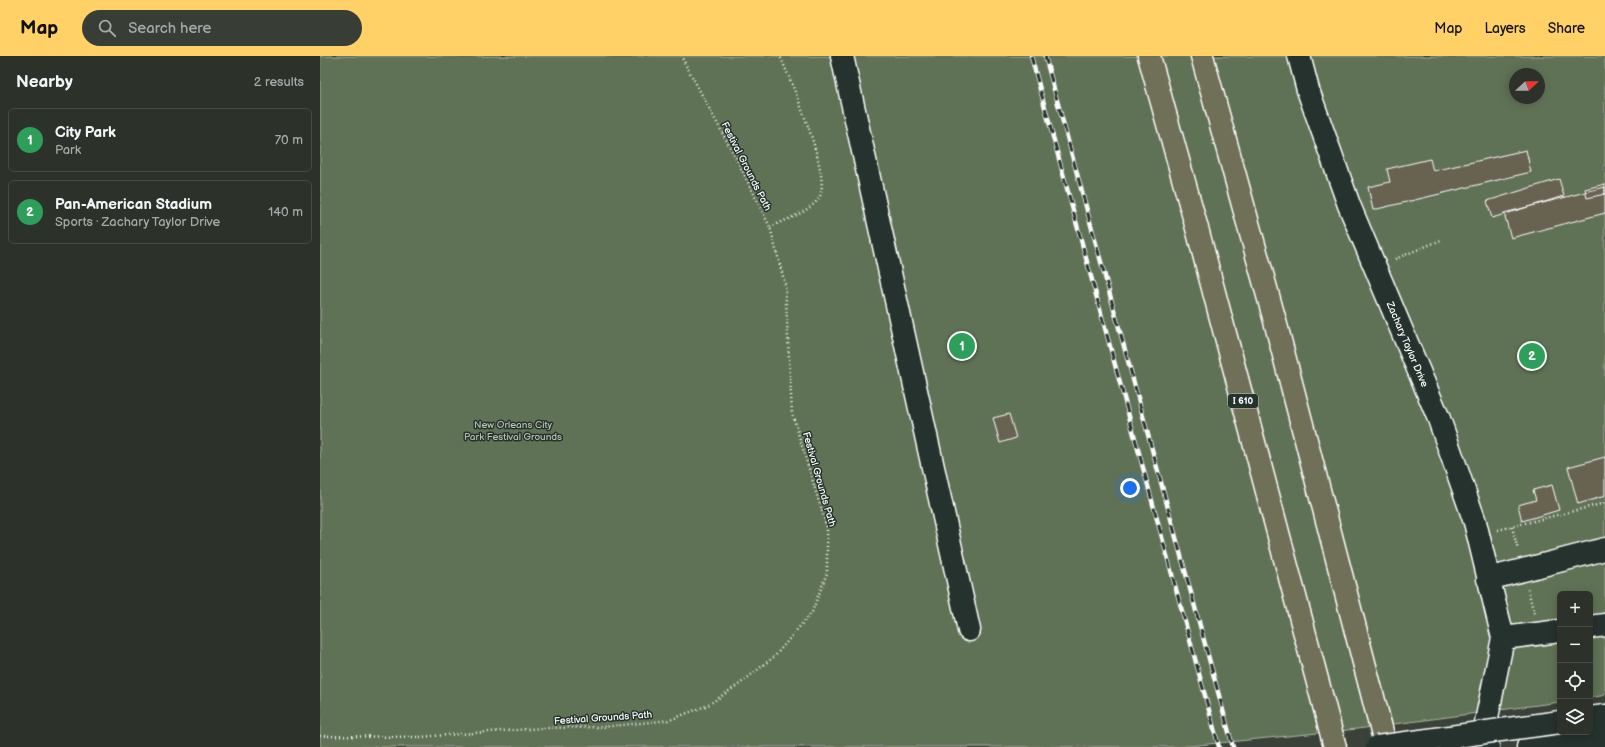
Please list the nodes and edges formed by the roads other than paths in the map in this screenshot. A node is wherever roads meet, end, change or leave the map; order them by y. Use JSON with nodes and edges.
{"nodes":[{"id":1,"x":842,"y":56,"type":"edge"},
{"id":2,"x":1149,"y":56,"type":"edge"},
{"id":3,"x":1202,"y":56,"type":"edge"},
{"id":4,"x":1299,"y":56,"type":"edge"},
{"id":5,"x":1605,"y":549,"type":"edge"},
{"id":6,"x":1488,"y":579,"type":"junction"},
{"id":7,"x":1605,"y":625,"type":"edge"},
{"id":8,"x":1593,"y":627,"type":"edge"},
{"id":9,"x":969,"y":630,"type":"dead end"},
{"id":10,"x":1557,"y":631,"type":"edge"},
{"id":11,"x":1503,"y":638,"type":"junction"},
{"id":12,"x":1605,"y":716,"type":"edge"},
{"id":13,"x":1593,"y":718,"type":"edge"},
{"id":14,"x":1557,"y":722,"type":"edge"},
{"id":15,"x":1605,"y":736,"type":"edge"},
{"id":16,"x":1335,"y":747,"type":"edge"},
{"id":17,"x":1377,"y":747,"type":"edge"},
{"id":18,"x":1386,"y":747,"type":"edge"},
{"id":19,"x":1488,"y":747,"type":"edge"},
{"id":20,"x":1528,"y":747,"type":"edge"}],
"edges":[{"from":1,"to":9,"type":"street"},
{"from":2,"to":16,"type":"highway","number":"I 610"},
{"from":3,"to":18,"type":"highway"},
{"from":4,"to":6,"type":"street","name":"Zachary Taylor Drive"},
{"from":5,"to":6,"type":"street"},
{"from":6,"to":11,"type":"street","name":"Zachary Taylor Drive"},
{"from":7,"to":8,"type":"street"},
{"from":10,"to":11,"type":"street"},
{"from":11,"to":19,"type":"street","name":"Zachary Taylor Drive"},
{"from":12,"to":13,"type":"street"},
{"from":14,"to":17,"type":"street","bridge":true},
{"from":15,"to":20,"type":"street"}]}
